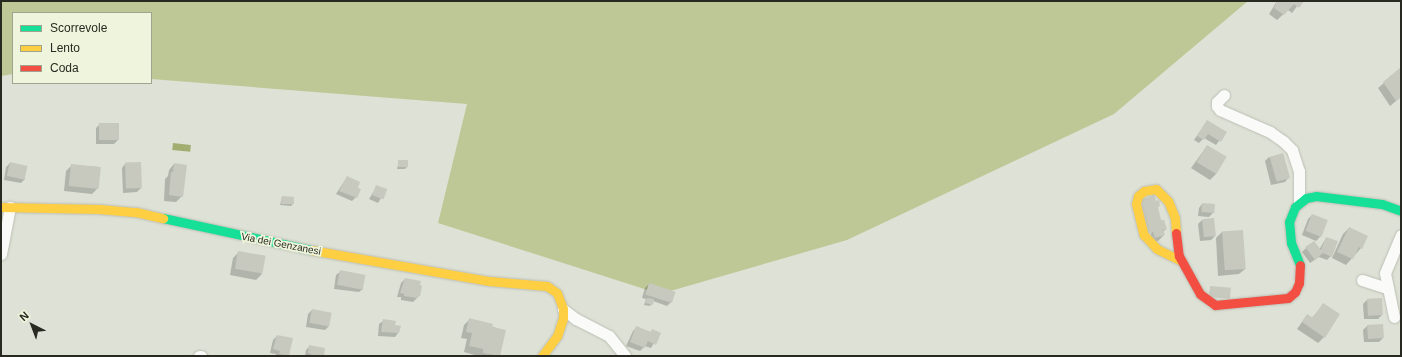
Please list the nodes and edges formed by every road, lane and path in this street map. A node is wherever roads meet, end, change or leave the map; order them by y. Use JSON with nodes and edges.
{"nodes":[{"id":1,"x":1224,"y":95,"type":"dead end"},
{"id":2,"x":1299,"y":202,"type":"junction"},
{"id":3,"x":6,"y":207,"type":"edge"},
{"id":4,"x":1401,"y":211,"type":"edge"},
{"id":5,"x":1401,"y":235,"type":"edge"},
{"id":6,"x":1,"y":254,"type":"edge"},
{"id":7,"x":1182,"y":260,"type":"junction"},
{"id":8,"x":1362,"y":280,"type":"dead end"},
{"id":9,"x":1387,"y":288,"type":"junction"},
{"id":10,"x":563,"y":309,"type":"junction"},
{"id":11,"x":1394,"y":317,"type":"dead end"},
{"id":12,"x":542,"y":356,"type":"edge"},
{"id":13,"x":625,"y":356,"type":"edge"}],
"edges":[{"from":1,"to":2,"type":"street"},
{"from":2,"to":4,"type":"street"},
{"from":2,"to":7,"type":"street"},
{"from":3,"to":6,"type":"street"},
{"from":3,"to":10,"type":"street","name":"Via dei Genzanesi"},
{"from":5,"to":9,"type":"street"},
{"from":7,"to":7,"type":"street"},
{"from":8,"to":9,"type":"street"},
{"from":9,"to":11,"type":"street"},
{"from":10,"to":12,"type":"street"},
{"from":10,"to":13,"type":"street"}]}
